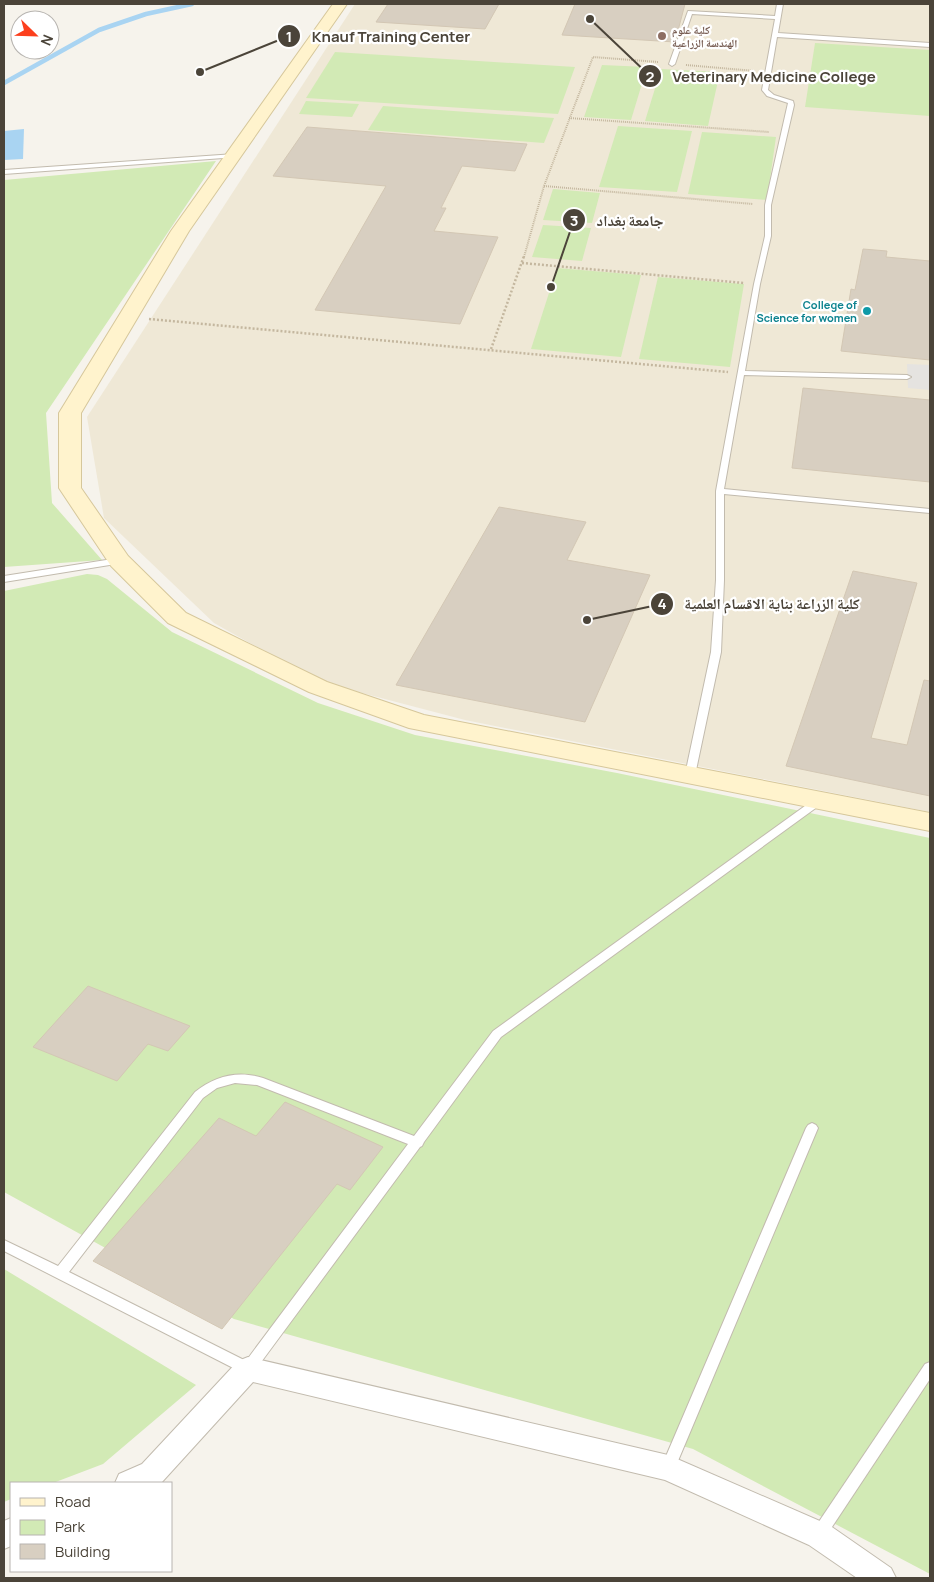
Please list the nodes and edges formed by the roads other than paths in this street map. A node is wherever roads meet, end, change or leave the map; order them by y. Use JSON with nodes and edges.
{"nodes":[{"id":1,"x":340,"y":4,"type":"edge"},
{"id":2,"x":695,"y":4,"type":"edge"},
{"id":3,"x":780,"y":4,"type":"edge"},
{"id":4,"x":690,"y":12,"type":"junction"},
{"id":5,"x":778,"y":18,"type":"junction"},
{"id":6,"x":776,"y":35,"type":"junction"},
{"id":7,"x":930,"y":45,"type":"edge"},
{"id":8,"x":672,"y":64,"type":"dead end"},
{"id":9,"x":235,"y":156,"type":"junction"},
{"id":10,"x":4,"y":172,"type":"edge"},
{"id":11,"x":740,"y":373,"type":"junction"},
{"id":12,"x":907,"y":377,"type":"dead end"},
{"id":13,"x":720,"y":491,"type":"junction"},
{"id":14,"x":930,"y":511,"type":"edge"},
{"id":15,"x":118,"y":561,"type":"junction"},
{"id":16,"x":4,"y":579,"type":"edge"},
{"id":17,"x":690,"y":774,"type":"junction"},
{"id":18,"x":821,"y":800,"type":"junction"},
{"id":19,"x":930,"y":822,"type":"edge"},
{"id":20,"x":812,"y":1128,"type":"dead end"},
{"id":21,"x":418,"y":1143,"type":"junction"},
{"id":22,"x":4,"y":1245,"type":"edge"},
{"id":23,"x":60,"y":1274,"type":"junction"},
{"id":24,"x":930,"y":1368,"type":"edge"},
{"id":25,"x":248,"y":1369,"type":"junction"},
{"id":26,"x":668,"y":1468,"type":"junction"},
{"id":27,"x":132,"y":1482,"type":"edge"},
{"id":28,"x":818,"y":1535,"type":"junction"},
{"id":29,"x":882,"y":1578,"type":"edge"}],
"edges":[{"from":1,"to":9,"type":"street"},
{"from":2,"to":4,"type":"lane"},
{"from":3,"to":5,"type":"lane"},
{"from":4,"to":5,"type":"lane"},
{"from":4,"to":8,"type":"lane"},
{"from":5,"to":6,"type":"lane"},
{"from":6,"to":7,"type":"lane"},
{"from":6,"to":11,"type":"lane"},
{"from":9,"to":10,"type":"lane"},
{"from":9,"to":15,"type":"street"},
{"from":11,"to":12,"type":"lane"},
{"from":11,"to":13,"type":"lane"},
{"from":13,"to":14,"type":"lane"},
{"from":13,"to":17,"type":"lane"},
{"from":15,"to":16,"type":"lane"},
{"from":15,"to":17,"type":"street"},
{"from":17,"to":18,"type":"street"},
{"from":18,"to":19,"type":"street"},
{"from":18,"to":21,"type":"lane"},
{"from":20,"to":26,"type":"lane"},
{"from":21,"to":23,"type":"lane"},
{"from":21,"to":25,"type":"lane"},
{"from":22,"to":23,"type":"lane"},
{"from":23,"to":25,"type":"lane"},
{"from":24,"to":28,"type":"lane"},
{"from":25,"to":26,"type":"street"},
{"from":25,"to":27,"type":"street"},
{"from":26,"to":28,"type":"street"},
{"from":28,"to":29,"type":"street"}]}
